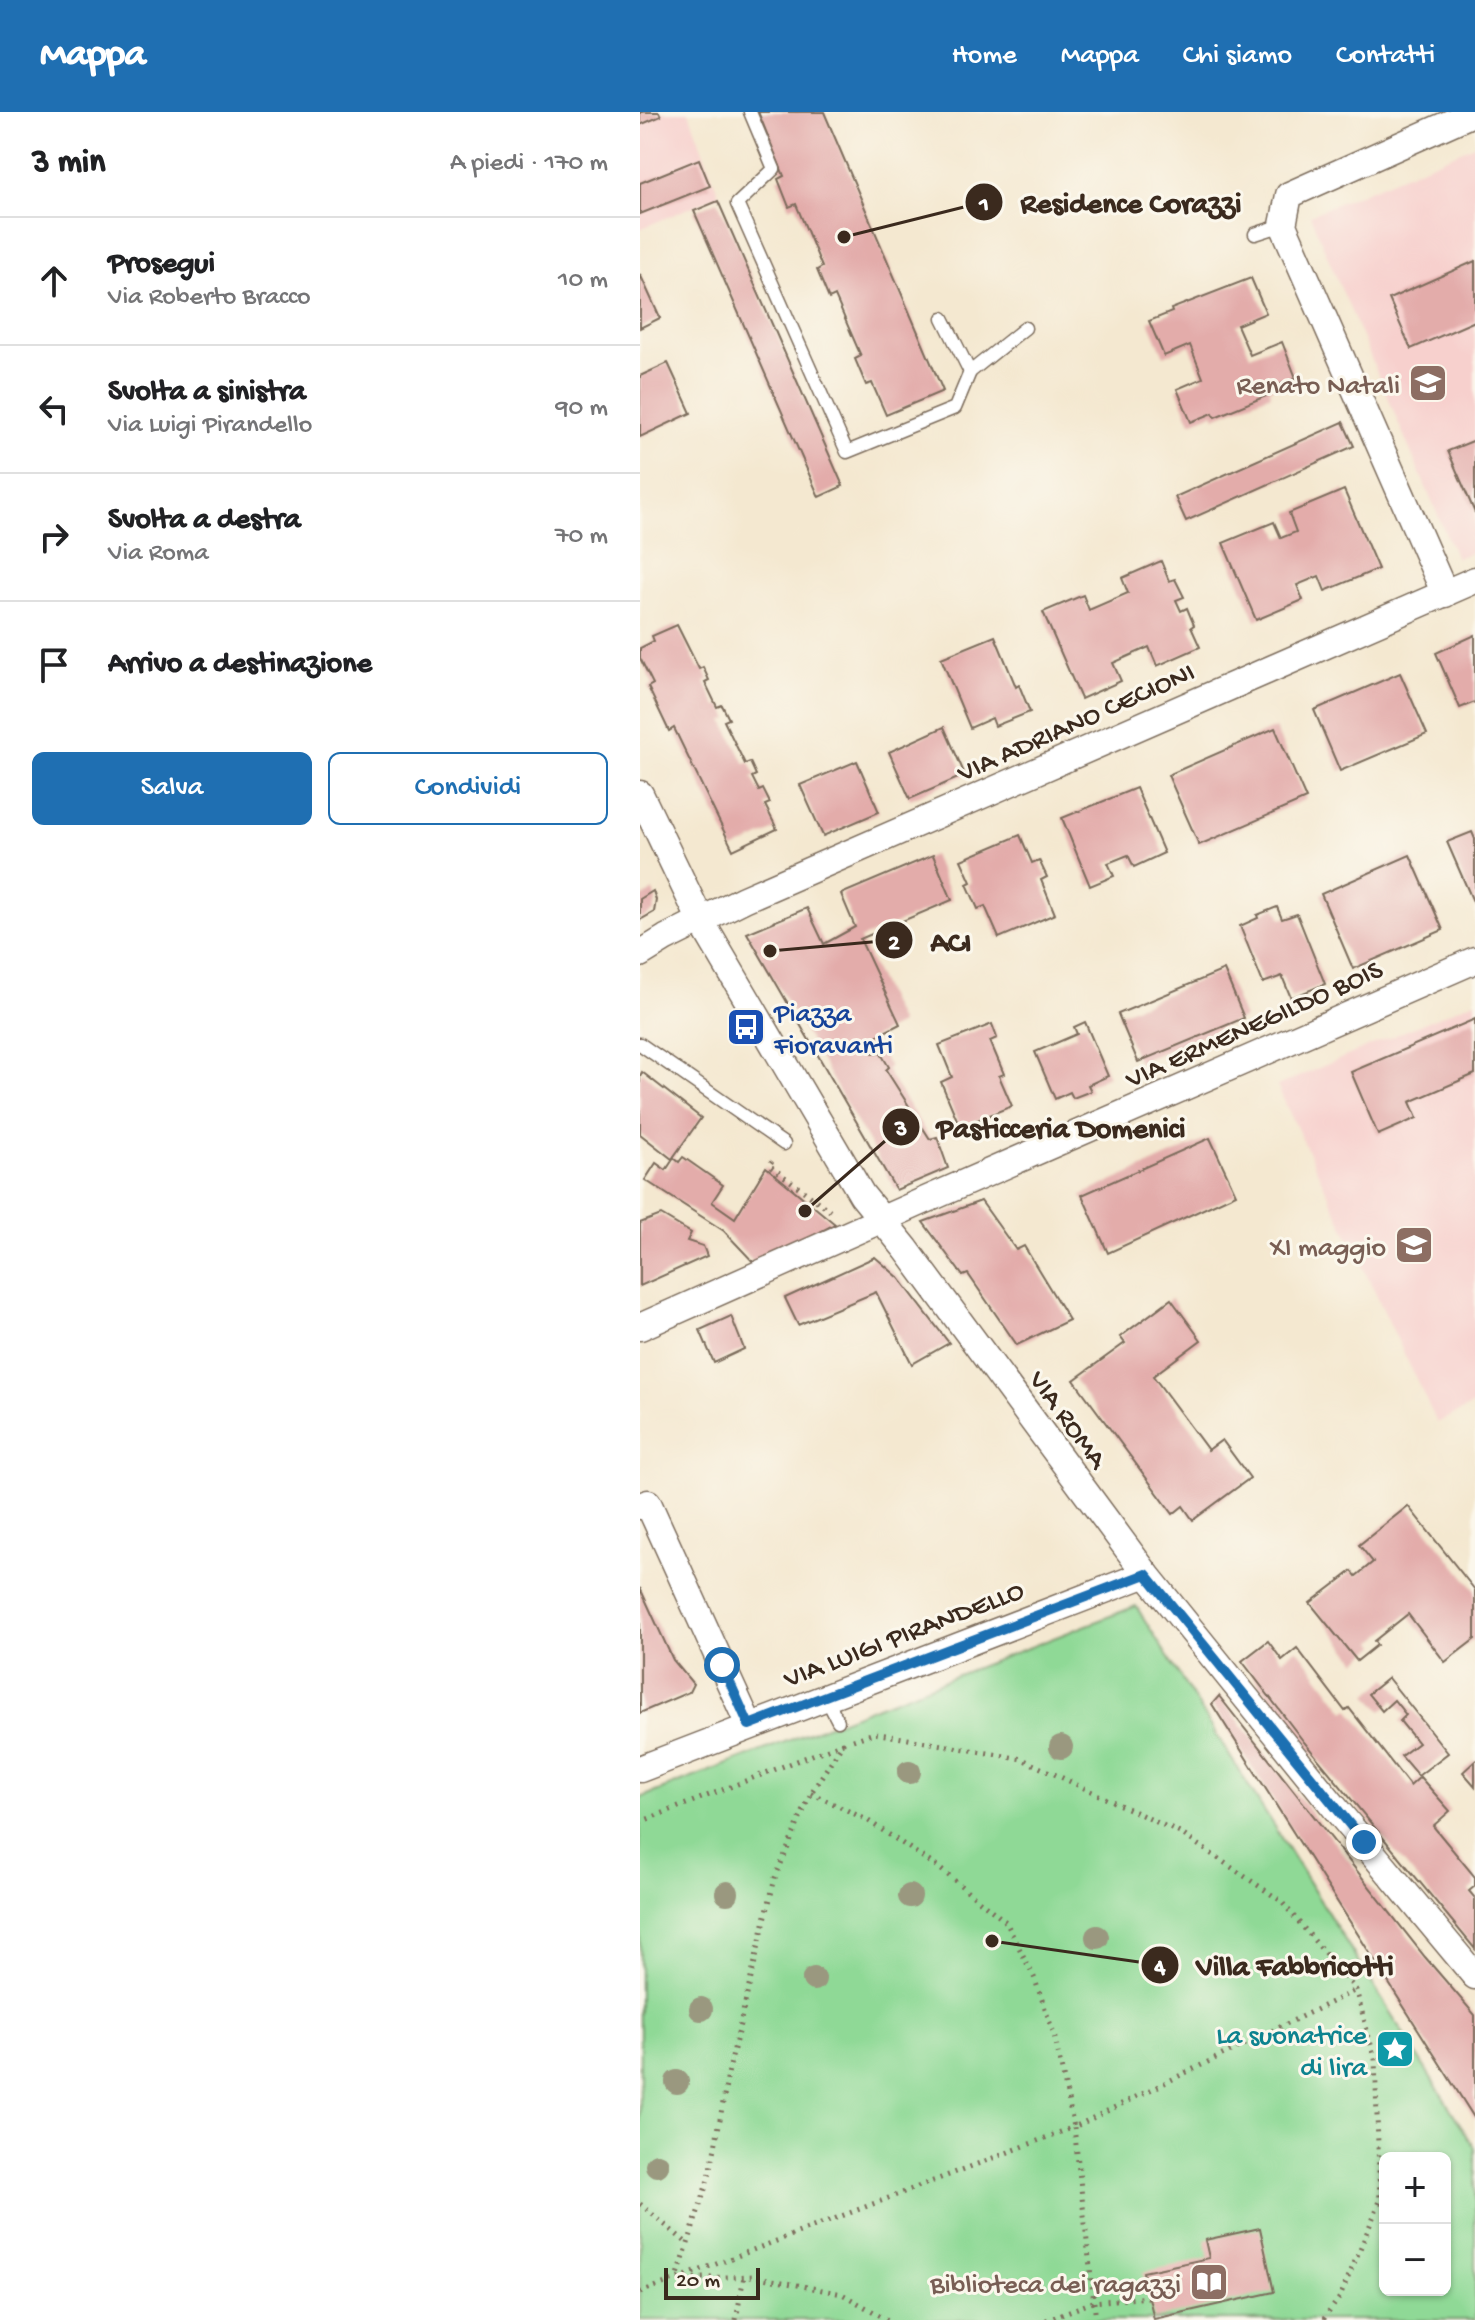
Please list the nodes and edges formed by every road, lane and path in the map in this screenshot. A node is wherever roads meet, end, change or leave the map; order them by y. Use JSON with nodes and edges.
{"nodes":[{"id":1,"x":750,"y":112,"type":"edge"},
{"id":2,"x":1464,"y":114,"type":"edge"},
{"id":3,"x":1283,"y":225,"type":"junction"},
{"id":4,"x":1255,"y":234,"type":"dead end"},
{"id":5,"x":943,"y":318,"type":"dead end"},
{"id":6,"x":1025,"y":328,"type":"dead end"},
{"id":7,"x":970,"y":372,"type":"junction"},
{"id":8,"x":1475,"y":580,"type":"edge"},
{"id":9,"x":1445,"y":594,"type":"junction"},
{"id":10,"x":640,"y":794,"type":"edge"},
{"id":11,"x":701,"y":921,"type":"junction"},
{"id":12,"x":640,"y":954,"type":"edge"},
{"id":13,"x":1475,"y":960,"type":"edge"},
{"id":14,"x":640,"y":1044,"type":"edge"},
{"id":15,"x":784,"y":1144,"type":"joint"},
{"id":16,"x":836,"y":1216,"type":"dead end"},
{"id":17,"x":881,"y":1219,"type":"junction"},
{"id":18,"x":640,"y":1327,"type":"edge"},
{"id":19,"x":644,"y":1504,"type":"edge"},
{"id":20,"x":1146,"y":1574,"type":"junction"},
{"id":21,"x":825,"y":1696,"type":"junction"},
{"id":22,"x":838,"y":1721,"type":"joint"},
{"id":23,"x":749,"y":1725,"type":"junction"},
{"id":24,"x":843,"y":1743,"type":"junction"},
{"id":25,"x":640,"y":1769,"type":"edge"},
{"id":26,"x":811,"y":1793,"type":"junction"},
{"id":27,"x":640,"y":1822,"type":"edge"},
{"id":28,"x":1475,"y":1976,"type":"edge"},
{"id":29,"x":1356,"y":1990,"type":"junction"},
{"id":30,"x":1074,"y":2127,"type":"junction"},
{"id":31,"x":640,"y":2204,"type":"edge"},
{"id":32,"x":688,"y":2244,"type":"junction"},
{"id":33,"x":744,"y":2276,"type":"junction"},
{"id":34,"x":677,"y":2279,"type":"junction"},
{"id":35,"x":640,"y":2292,"type":"edge"},
{"id":36,"x":1149,"y":2297,"type":"dead end"},
{"id":37,"x":1093,"y":2302,"type":"junction"},
{"id":38,"x":736,"y":2320,"type":"edge"},
{"id":39,"x":888,"y":2320,"type":"edge"},
{"id":40,"x":1046,"y":2320,"type":"edge"},
{"id":41,"x":1096,"y":2320,"type":"edge"},
{"id":42,"x":1323,"y":2320,"type":"edge"}],
"edges":[{"from":1,"to":7,"type":"lane"},
{"from":2,"to":3,"type":"street"},
{"from":3,"to":4,"type":"lane"},
{"from":3,"to":9,"type":"street"},
{"from":5,"to":7,"type":"lane"},
{"from":6,"to":7,"type":"lane"},
{"from":8,"to":9,"type":"street","name":"VIA ADRIANO CECIONI"},
{"from":9,"to":11,"type":"street","name":"VIA ADRIANO CECIONI"},
{"from":10,"to":11,"type":"street","name":"VIA ROMA"},
{"from":11,"to":12,"type":"street"},
{"from":11,"to":17,"type":"street","name":"VIA ROMA"},
{"from":13,"to":17,"type":"street","name":"VIA ERMENEGILDO BOIS"},
{"from":14,"to":15,"type":"lane"},
{"from":15,"to":16,"type":"path"},
{"from":17,"to":18,"type":"street","name":"VIA ERMENEGILDO BOIS"},
{"from":17,"to":20,"type":"street","name":"VIA ROMA"},
{"from":19,"to":23,"type":"street"},
{"from":20,"to":21,"type":"street","name":"VIA LUIGI PIRANDELLO"},
{"from":20,"to":28,"type":"street","name":"VIA ROMA"},
{"from":21,"to":22,"type":"lane"},
{"from":21,"to":23,"type":"street","name":"VIA LUIGI PIRANDELLO"},
{"from":22,"to":24,"type":"path"},
{"from":23,"to":25,"type":"street","name":"VIA LUIGI PIRANDELLO"},
{"from":24,"to":26,"type":"path"},
{"from":24,"to":27,"type":"path"},
{"from":24,"to":29,"type":"path"},
{"from":26,"to":30,"type":"path"},
{"from":26,"to":32,"type":"path"},
{"from":29,"to":30,"type":"path"},
{"from":29,"to":42,"type":"path"},
{"from":30,"to":34,"type":"path"},
{"from":30,"to":37,"type":"path"},
{"from":31,"to":32,"type":"path"},
{"from":32,"to":34,"type":"path"},
{"from":33,"to":34,"type":"path"},
{"from":33,"to":38,"type":"path"},
{"from":33,"to":39,"type":"path"},
{"from":34,"to":35,"type":"path"},
{"from":36,"to":37,"type":"path"},
{"from":37,"to":40,"type":"path"},
{"from":37,"to":41,"type":"path"}]}
